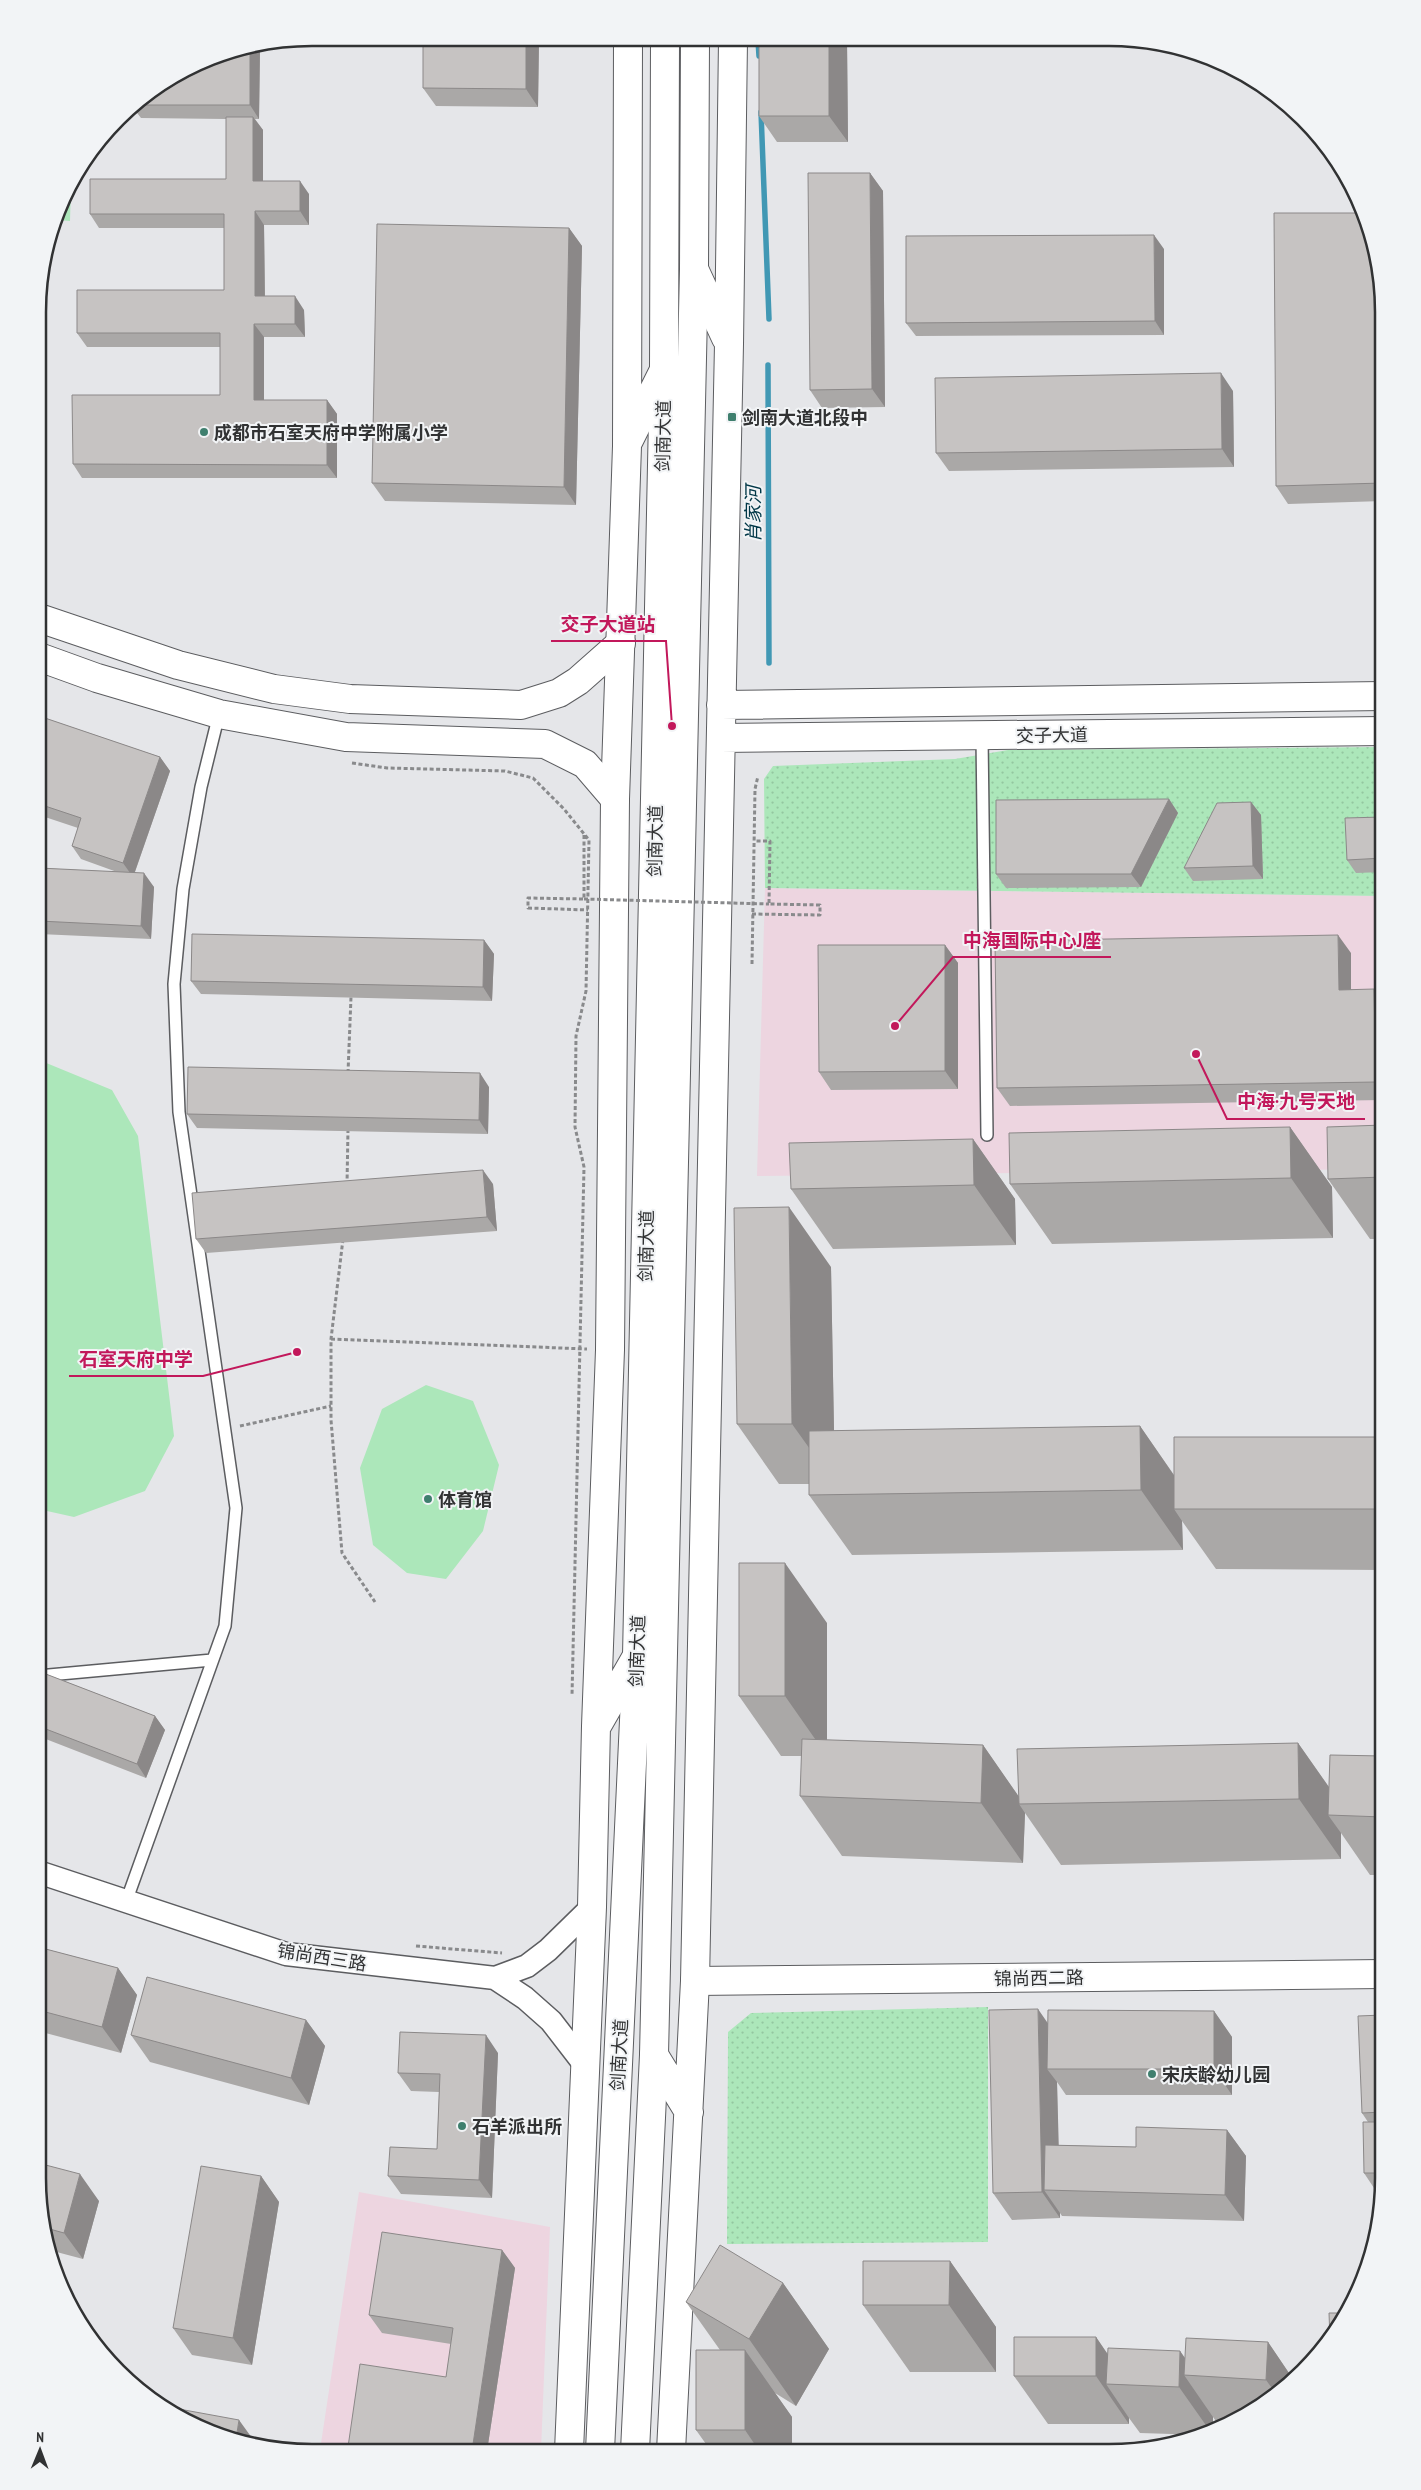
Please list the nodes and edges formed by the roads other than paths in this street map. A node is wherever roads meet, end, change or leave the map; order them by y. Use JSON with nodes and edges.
{"nodes":[{"id":1,"x":628,"y":46,"type":"edge"},
{"id":2,"x":665,"y":46,"type":"edge"},
{"id":3,"x":695,"y":46,"type":"edge"},
{"id":4,"x":733,"y":46,"type":"edge"},
{"id":5,"x":694,"y":270,"type":"junction"},
{"id":6,"x":729,"y":344,"type":"junction"},
{"id":7,"x":664,"y":370,"type":"junction"},
{"id":8,"x":627,"y":446,"type":"junction"},
{"id":9,"x":46,"y":621,"type":"edge"},
{"id":10,"x":621,"y":643,"type":"junction"},
{"id":11,"x":46,"y":660,"type":"edge"},
{"id":12,"x":1375,"y":696,"type":"edge"},
{"id":13,"x":721,"y":705,"type":"junction"},
{"id":14,"x":219,"y":714,"type":"junction"},
{"id":15,"x":1375,"y":731,"type":"edge"},
{"id":16,"x":982,"y":736,"type":"junction"},
{"id":17,"x":721,"y":738,"type":"junction"},
{"id":18,"x":615,"y":799,"type":"junction"},
{"id":19,"x":987,"y":1135,"type":"dead end"},
{"id":20,"x":637,"y":1656,"type":"junction"},
{"id":21,"x":212,"y":1660,"type":"junction"},
{"id":22,"x":46,"y":1675,"type":"edge"},
{"id":23,"x":596,"y":1726,"type":"junction"},
{"id":24,"x":46,"y":1875,"type":"edge"},
{"id":25,"x":126,"y":1902,"type":"junction"},
{"id":26,"x":592,"y":1907,"type":"junction"},
{"id":27,"x":1375,"y":1974,"type":"edge"},
{"id":28,"x":495,"y":1978,"type":"junction"},
{"id":29,"x":695,"y":1981,"type":"junction"},
{"id":30,"x":654,"y":2055,"type":"junction"},
{"id":31,"x":585,"y":2065,"type":"junction"},
{"id":32,"x":689,"y":2112,"type":"junction"},
{"id":33,"x":569,"y":2444,"type":"edge"},
{"id":34,"x":600,"y":2444,"type":"edge"},
{"id":35,"x":635,"y":2444,"type":"edge"},
{"id":36,"x":671,"y":2444,"type":"edge"}],
"edges":[{"from":1,"to":8,"type":"main road"},
{"from":2,"to":7,"type":"main road","name":"剑南大道"},
{"from":3,"to":5,"type":"main road","name":"剑南大道"},
{"from":4,"to":6,"type":"main road"},
{"from":5,"to":6,"type":"main road"},
{"from":5,"to":30,"type":"main road","name":"剑南大道"},
{"from":6,"to":13,"type":"main road"},
{"from":7,"to":8,"type":"main road"},
{"from":7,"to":20,"type":"main road","name":"剑南大道"},
{"from":8,"to":10,"type":"main road"},
{"from":9,"to":10,"type":"main road"},
{"from":10,"to":18,"type":"main road"},
{"from":11,"to":14,"type":"main road"},
{"from":12,"to":13,"type":"main road","name":"交子大道"},
{"from":13,"to":17,"type":"main road"},
{"from":14,"to":18,"type":"main road"},
{"from":14,"to":21,"type":"lane"},
{"from":15,"to":16,"type":"main road","name":"交子大道"},
{"from":16,"to":17,"type":"main road","name":"交子大道"},
{"from":16,"to":19,"type":"lane"},
{"from":17,"to":29,"type":"main road"},
{"from":18,"to":23,"type":"main road"},
{"from":20,"to":23,"type":"main road"},
{"from":20,"to":34,"type":"main road","name":"剑南大道"},
{"from":21,"to":22,"type":"lane"},
{"from":21,"to":25,"type":"lane"},
{"from":23,"to":26,"type":"main road"},
{"from":24,"to":25,"type":"street","name":"锦尚西三路"},
{"from":25,"to":28,"type":"street","name":"锦尚西三路"},
{"from":26,"to":28,"type":"street","name":"锦尚西三路"},
{"from":26,"to":31,"type":"main road"},
{"from":27,"to":29,"type":"main road","name":"锦尚西二路"},
{"from":28,"to":31,"type":"street"},
{"from":29,"to":32,"type":"main road"},
{"from":30,"to":32,"type":"main road"},
{"from":30,"to":35,"type":"main road","name":"剑南大道"},
{"from":31,"to":33,"type":"main road"},
{"from":32,"to":36,"type":"main road"}]}
